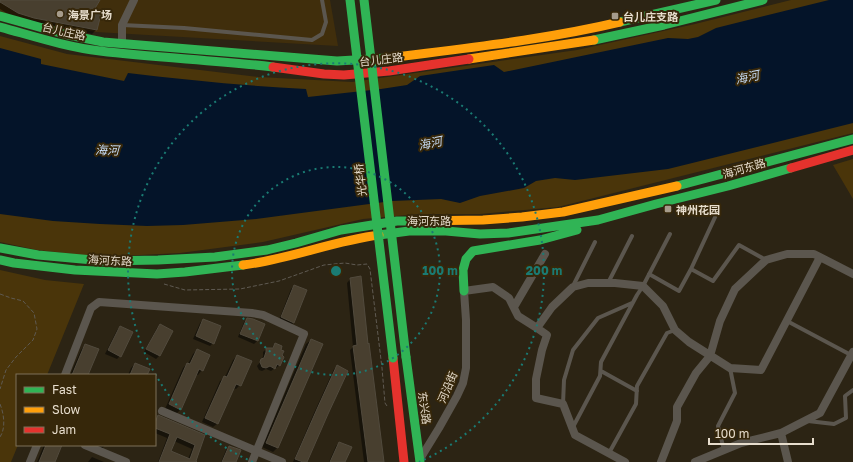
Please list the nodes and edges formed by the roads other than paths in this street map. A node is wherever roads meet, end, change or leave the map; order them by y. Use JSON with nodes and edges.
{"nodes":[{"id":1,"x":134,"y":0,"type":"edge"},
{"id":2,"x":322,"y":0,"type":"edge"},
{"id":3,"x":350,"y":0,"type":"edge"},
{"id":4,"x":364,"y":0,"type":"edge"},
{"id":5,"x":716,"y":0,"type":"edge"},
{"id":6,"x":763,"y":0,"type":"edge"},
{"id":7,"x":688,"y":3,"type":"edge"},
{"id":8,"x":0,"y":16,"type":"edge"},
{"id":9,"x":691,"y":18,"type":"junction"},
{"id":10,"x":122,"y":25,"type":"junction"},
{"id":11,"x":0,"y":27,"type":"edge"},
{"id":12,"x":122,"y":43,"type":"junction"},
{"id":13,"x":853,"y":139,"type":"edge"},
{"id":14,"x":853,"y":150,"type":"edge"},
{"id":15,"x":717,"y":213,"type":"dead end"},
{"id":16,"x":598,"y":220,"type":"junction"},
{"id":17,"x":670,"y":234,"type":"dead end"},
{"id":18,"x":632,"y":236,"type":"dead end"},
{"id":19,"x":595,"y":242,"type":"dead end"},
{"id":20,"x":0,"y":248,"type":"edge"},
{"id":21,"x":545,"y":254,"type":"dead end"},
{"id":22,"x":820,"y":257,"type":"junction"},
{"id":23,"x":0,"y":260,"type":"edge"},
{"id":24,"x":766,"y":260,"type":"junction"},
{"id":25,"x":691,"y":269,"type":"junction"},
{"id":26,"x":649,"y":274,"type":"junction"},
{"id":27,"x":853,"y":274,"type":"edge"},
{"id":28,"x":608,"y":283,"type":"junction"},
{"id":29,"x":643,"y":286,"type":"junction"},
{"id":30,"x":573,"y":287,"type":"junction"},
{"id":31,"x":464,"y":291,"type":"junction"},
{"id":32,"x":632,"y":303,"type":"junction"},
{"id":33,"x":514,"y":307,"type":"junction"},
{"id":34,"x":787,"y":321,"type":"junction"},
{"id":35,"x":537,"y":328,"type":"junction"},
{"id":36,"x":675,"y":330,"type":"junction"},
{"id":37,"x":852,"y":353,"type":"edge"},
{"id":38,"x":710,"y":356,"type":"junction"},
{"id":39,"x":730,"y":368,"type":"junction"},
{"id":40,"x":601,"y":371,"type":"junction"},
{"id":41,"x":65,"y":374,"type":"edge"},
{"id":42,"x":853,"y":390,"type":"edge"},
{"id":43,"x":637,"y":391,"type":"junction"},
{"id":44,"x":563,"y":404,"type":"junction"},
{"id":45,"x":162,"y":411,"type":"dead end"},
{"id":46,"x":806,"y":420,"type":"junction"},
{"id":47,"x":572,"y":429,"type":"junction"},
{"id":48,"x":781,"y":433,"type":"junction"},
{"id":49,"x":37,"y":446,"type":"edge"},
{"id":50,"x":88,"y":446,"type":"edge"},
{"id":51,"x":724,"y":450,"type":"junction"},
{"id":52,"x":256,"y":451,"type":"junction"},
{"id":53,"x":609,"y":453,"type":"junction"},
{"id":54,"x":420,"y":461,"type":"edge"},
{"id":55,"x":30,"y":462,"type":"edge"},
{"id":56,"x":126,"y":462,"type":"edge"},
{"id":57,"x":252,"y":462,"type":"edge"},
{"id":58,"x":282,"y":462,"type":"edge"},
{"id":59,"x":404,"y":462,"type":"edge"},
{"id":60,"x":625,"y":462,"type":"edge"},
{"id":61,"x":661,"y":462,"type":"edge"},
{"id":62,"x":695,"y":462,"type":"edge"},
{"id":63,"x":788,"y":462,"type":"edge"}],
"edges":[{"from":1,"to":10,"type":"street"},
{"from":2,"to":10,"type":"lane"},
{"from":3,"to":59,"type":"main road","name":"光华桥","bridge":true},
{"from":4,"to":54,"type":"main road","name":"东兴路","bridge":true},
{"from":5,"to":7,"type":"main road","name":"台儿庄路"},
{"from":6,"to":9,"type":"main road","name":"台儿庄路"},
{"from":7,"to":9,"type":"street"},
{"from":7,"to":12,"type":"main road","name":"台儿庄路"},
{"from":8,"to":12,"type":"main road","name":"台儿庄路"},
{"from":9,"to":11,"type":"main road","name":"台儿庄路"},
{"from":10,"to":12,"type":"street"},
{"from":13,"to":20,"type":"main road","name":"海河东路"},
{"from":14,"to":16,"type":"main road","name":"海河东路"},
{"from":15,"to":25,"type":"lane"},
{"from":16,"to":23,"type":"main road","name":"海河东路"},
{"from":16,"to":31,"type":"main road"},
{"from":17,"to":26,"type":"lane"},
{"from":18,"to":28,"type":"lane"},
{"from":19,"to":30,"type":"lane"},
{"from":21,"to":33,"type":"street"},
{"from":22,"to":24,"type":"street"},
{"from":22,"to":27,"type":"street"},
{"from":22,"to":34,"type":"street"},
{"from":24,"to":25,"type":"lane"},
{"from":24,"to":38,"type":"street"},
{"from":25,"to":26,"type":"lane"},
{"from":26,"to":29,"type":"lane"},
{"from":28,"to":29,"type":"street"},
{"from":28,"to":30,"type":"street"},
{"from":29,"to":32,"type":"lane"},
{"from":29,"to":36,"type":"street"},
{"from":30,"to":35,"type":"street"},
{"from":31,"to":33,"type":"street"},
{"from":31,"to":54,"type":"street","name":"河沿街"},
{"from":32,"to":40,"type":"lane"},
{"from":32,"to":44,"type":"lane"},
{"from":33,"to":35,"type":"street"},
{"from":34,"to":37,"type":"lane"},
{"from":34,"to":39,"type":"street"},
{"from":35,"to":44,"type":"street"},
{"from":36,"to":38,"type":"street"},
{"from":36,"to":43,"type":"lane"},
{"from":37,"to":46,"type":"street"},
{"from":38,"to":39,"type":"street"},
{"from":38,"to":61,"type":"street"},
{"from":39,"to":51,"type":"lane"},
{"from":40,"to":43,"type":"lane"},
{"from":40,"to":47,"type":"lane"},
{"from":41,"to":52,"type":"street"},
{"from":42,"to":46,"type":"lane"},
{"from":43,"to":53,"type":"lane"},
{"from":44,"to":47,"type":"street"},
{"from":45,"to":52,"type":"street"},
{"from":46,"to":48,"type":"street"},
{"from":47,"to":53,"type":"street"},
{"from":48,"to":51,"type":"street"},
{"from":48,"to":63,"type":"street"},
{"from":49,"to":55,"type":"street"},
{"from":50,"to":56,"type":"street"},
{"from":51,"to":62,"type":"street"},
{"from":52,"to":57,"type":"street"},
{"from":52,"to":58,"type":"street"},
{"from":53,"to":60,"type":"street"}]}
